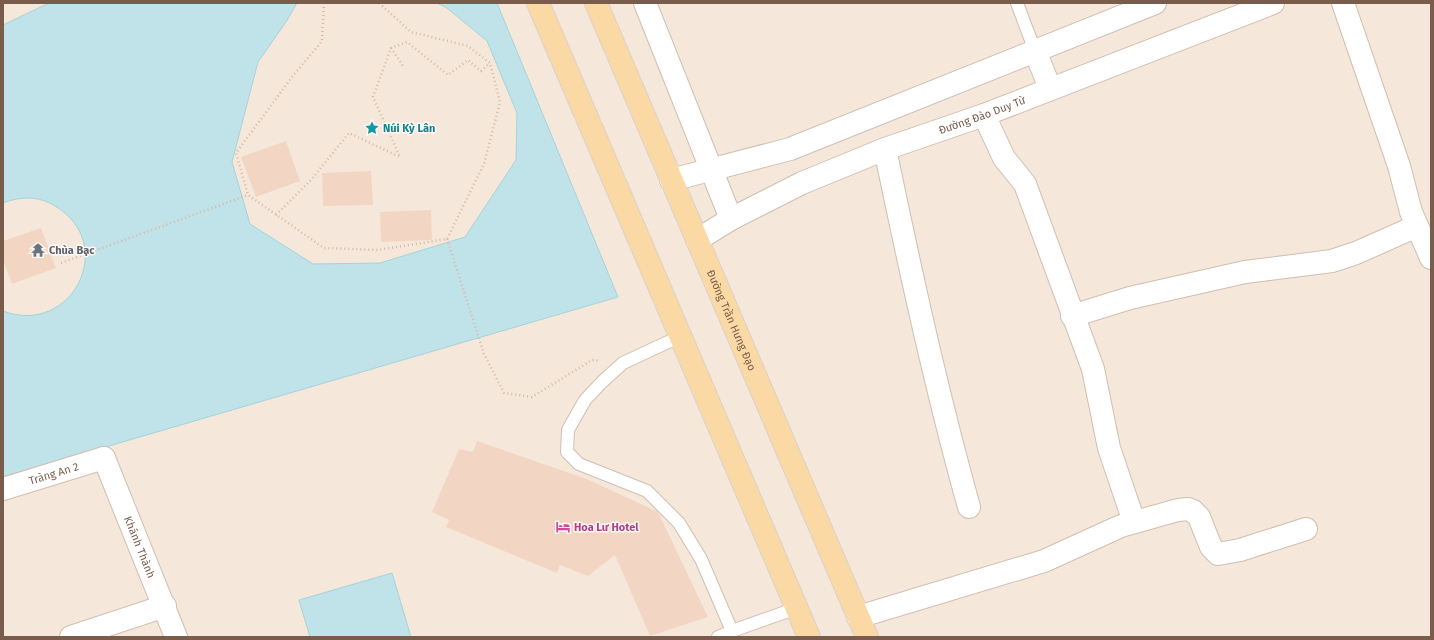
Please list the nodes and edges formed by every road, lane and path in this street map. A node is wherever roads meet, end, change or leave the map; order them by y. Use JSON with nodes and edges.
{"nodes":[{"id":1,"x":324,"y":3,"type":"edge"},
{"id":2,"x":379,"y":3,"type":"edge"},
{"id":3,"x":538,"y":3,"type":"edge"},
{"id":4,"x":596,"y":3,"type":"edge"},
{"id":5,"x":645,"y":3,"type":"edge"},
{"id":6,"x":1017,"y":3,"type":"edge"},
{"id":7,"x":1155,"y":3,"type":"edge"},
{"id":8,"x":1273,"y":3,"type":"edge"},
{"id":9,"x":1343,"y":3,"type":"edge"},
{"id":10,"x":391,"y":48,"type":"junction"},
{"id":11,"x":1035,"y":51,"type":"junction"},
{"id":12,"x":490,"y":62,"type":"junction"},
{"id":13,"x":403,"y":66,"type":"dead end"},
{"id":14,"x":1050,"y":88,"type":"junction"},
{"id":15,"x":984,"y":115,"type":"junction"},
{"id":16,"x":885,"y":150,"type":"junction"},
{"id":17,"x":711,"y":171,"type":"junction"},
{"id":18,"x":672,"y":180,"type":"junction"},
{"id":19,"x":248,"y":195,"type":"junction"},
{"id":20,"x":276,"y":215,"type":"junction"},
{"id":21,"x":731,"y":219,"type":"junction"},
{"id":22,"x":1417,"y":226,"type":"junction"},
{"id":23,"x":447,"y":238,"type":"junction"},
{"id":24,"x":697,"y":240,"type":"junction"},
{"id":25,"x":1431,"y":258,"type":"edge"},
{"id":26,"x":61,"y":263,"type":"dead end"},
{"id":27,"x":1072,"y":316,"type":"junction"},
{"id":28,"x":680,"y":336,"type":"junction"},
{"id":29,"x":623,"y":363,"type":"junction"},
{"id":30,"x":104,"y":458,"type":"joint"},
{"id":31,"x":3,"y":489,"type":"edge"},
{"id":32,"x":969,"y":507,"type":"dead end"},
{"id":33,"x":1134,"y":522,"type":"junction"},
{"id":34,"x":1306,"y":529,"type":"dead end"},
{"id":35,"x":165,"y":606,"type":"junction"},
{"id":36,"x":797,"y":608,"type":"junction"},
{"id":37,"x":858,"y":617,"type":"junction"},
{"id":38,"x":732,"y":631,"type":"junction"},
{"id":39,"x":71,"y":637,"type":"edge"},
{"id":40,"x":176,"y":637,"type":"edge"},
{"id":41,"x":718,"y":637,"type":"edge"},
{"id":42,"x":809,"y":637,"type":"edge"},
{"id":43,"x":867,"y":637,"type":"edge"}],
"edges":[{"from":1,"to":19,"type":"path"},
{"from":2,"to":12,"type":"path"},
{"from":3,"to":28,"type":"main road"},
{"from":4,"to":18,"type":"main road","name":"Đường Trần Hưng Đạo"},
{"from":5,"to":17,"type":"street"},
{"from":6,"to":11,"type":"lane"},
{"from":7,"to":11,"type":"street"},
{"from":8,"to":14,"type":"street","name":"Đường Đào Duy Từ"},
{"from":9,"to":22,"type":"street"},
{"from":10,"to":12,"type":"path"},
{"from":10,"to":13,"type":"path"},
{"from":10,"to":20,"type":"path"},
{"from":11,"to":14,"type":"street"},
{"from":11,"to":17,"type":"street"},
{"from":12,"to":23,"type":"path"},
{"from":14,"to":15,"type":"street","name":"Đường Đào Duy Từ"},
{"from":15,"to":16,"type":"street","name":"Đường Đào Duy Từ"},
{"from":15,"to":27,"type":"street"},
{"from":16,"to":21,"type":"street","name":"Đường Đào Duy Từ"},
{"from":16,"to":32,"type":"street"},
{"from":17,"to":18,"type":"street"},
{"from":17,"to":21,"type":"street"},
{"from":18,"to":24,"type":"main road","name":"Đường Trần Hưng Đạo"},
{"from":19,"to":20,"type":"path"},
{"from":19,"to":26,"type":"path"},
{"from":20,"to":23,"type":"path"},
{"from":21,"to":24,"type":"street","name":"Đường Đào Duy Từ"},
{"from":22,"to":25,"type":"street"},
{"from":22,"to":27,"type":"street"},
{"from":23,"to":29,"type":"path"},
{"from":24,"to":37,"type":"main road","name":"Đường Trần Hưng Đạo"},
{"from":27,"to":33,"type":"street"},
{"from":28,"to":29,"type":"lane"},
{"from":28,"to":36,"type":"main road"},
{"from":29,"to":38,"type":"lane"},
{"from":30,"to":31,"type":"street","name":"Tràng An 2"},
{"from":30,"to":35,"type":"street","name":"Khánh Thành"},
{"from":33,"to":34,"type":"street"},
{"from":33,"to":37,"type":"street"},
{"from":35,"to":39,"type":"street"},
{"from":35,"to":40,"type":"street","name":"Khánh Thành"},
{"from":36,"to":38,"type":"lane"},
{"from":36,"to":42,"type":"main road"},
{"from":37,"to":43,"type":"main road","name":"Đường Trần Hưng Đạo"},
{"from":38,"to":41,"type":"lane"}]}
